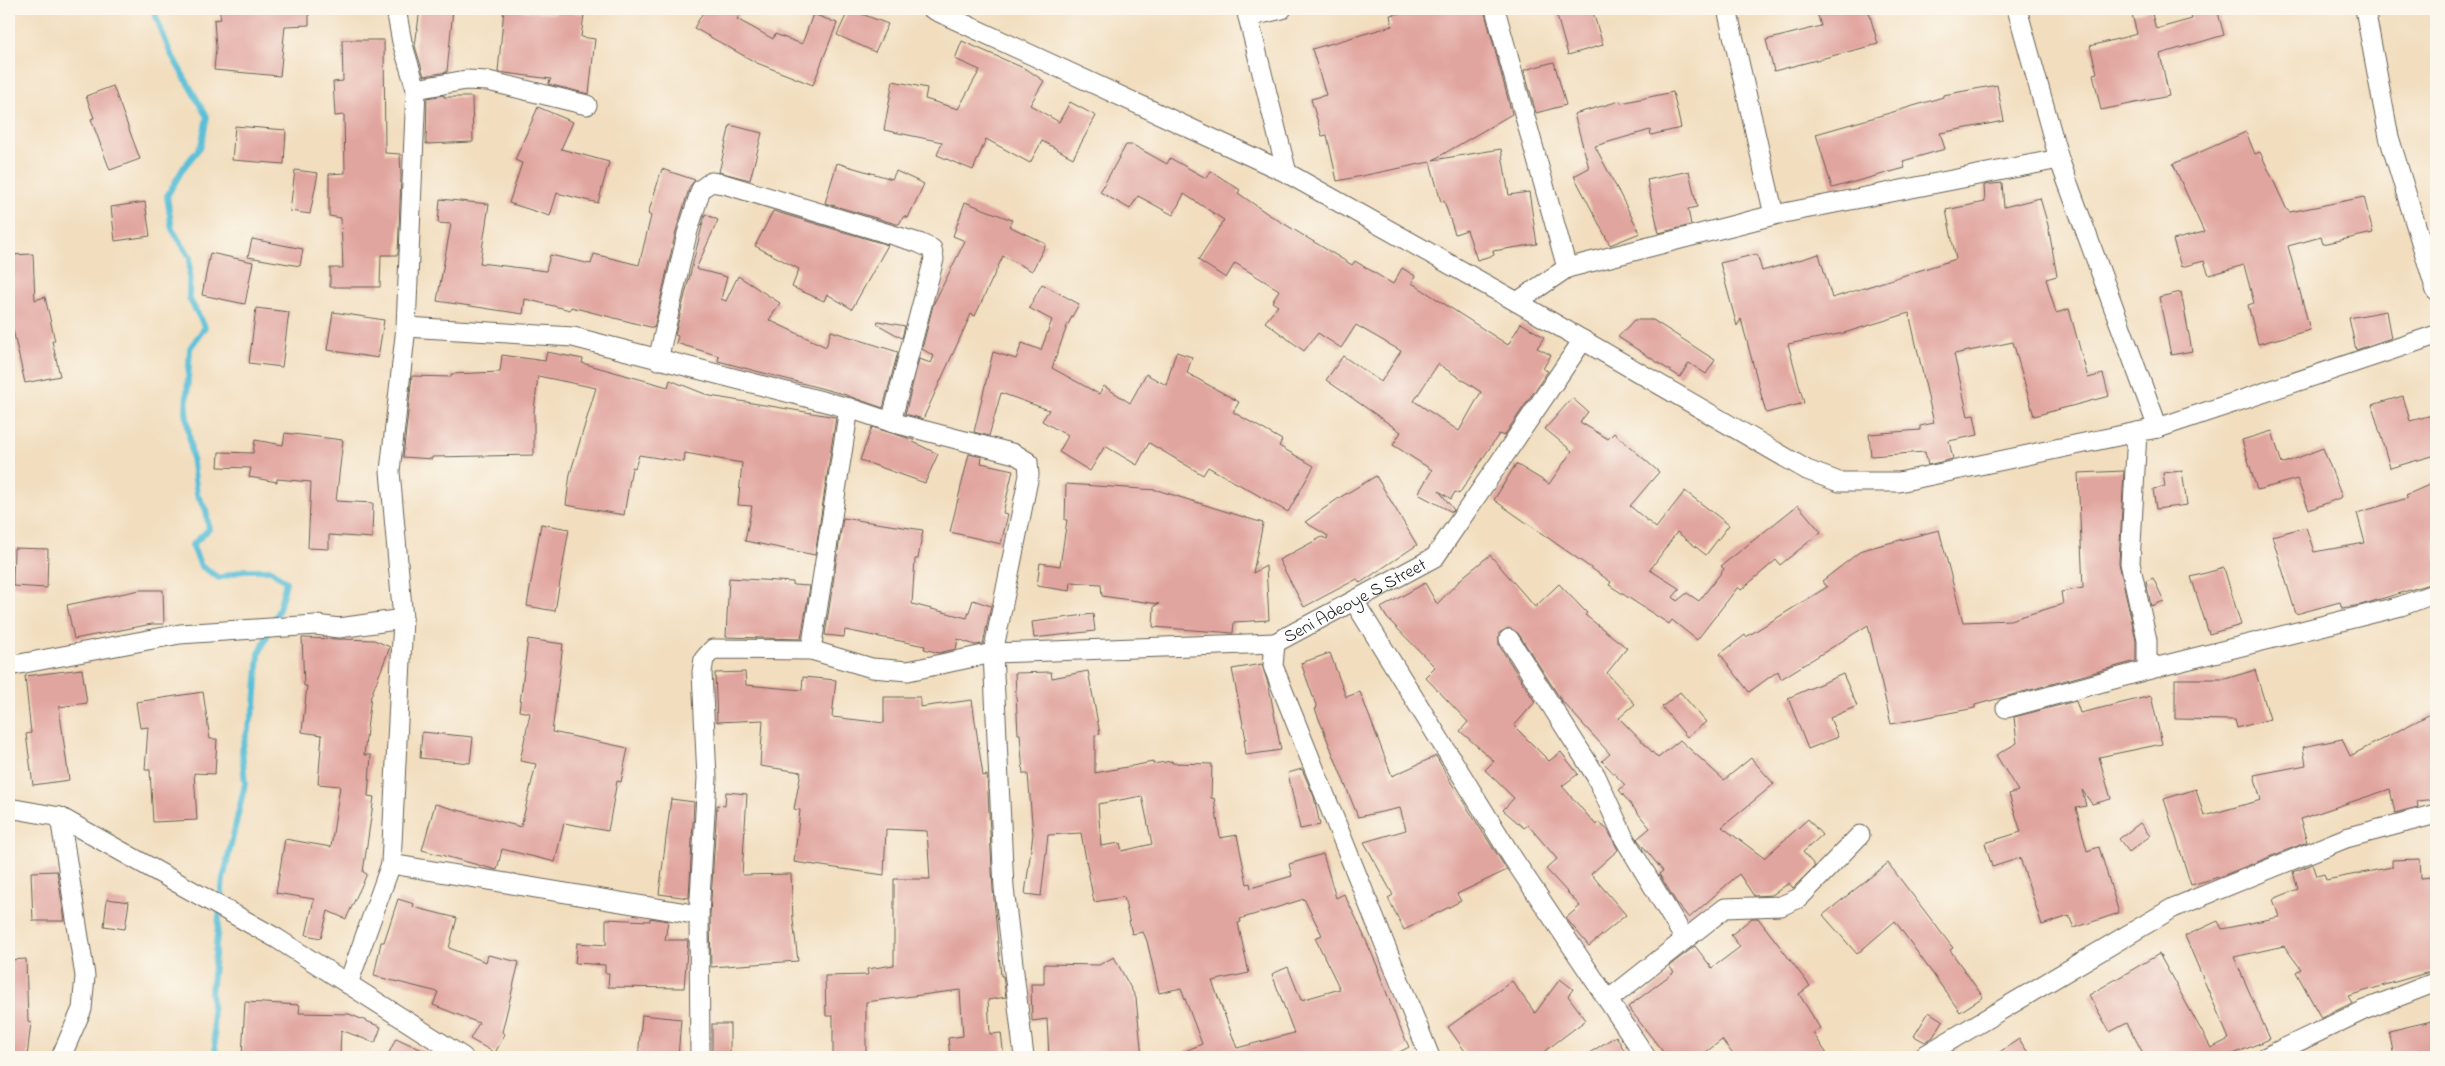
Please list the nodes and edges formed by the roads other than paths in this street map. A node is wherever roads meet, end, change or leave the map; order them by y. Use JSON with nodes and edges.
{"nodes":[{"id":1,"x":396,"y":9,"type":"edge"},
{"id":2,"x":932,"y":9,"type":"edge"},
{"id":3,"x":1282,"y":9,"type":"edge"},
{"id":4,"x":1495,"y":9,"type":"edge"},
{"id":5,"x":1727,"y":9,"type":"edge"},
{"id":6,"x":2017,"y":9,"type":"edge"},
{"id":7,"x":2365,"y":9,"type":"edge"},
{"id":8,"x":1247,"y":13,"type":"edge"},
{"id":9,"x":416,"y":89,"type":"junction"},
{"id":10,"x":587,"y":105,"type":"dead end"},
{"id":11,"x":2059,"y":159,"type":"junction"},
{"id":12,"x":1287,"y":174,"type":"junction"},
{"id":13,"x":1774,"y":215,"type":"junction"},
{"id":14,"x":1567,"y":268,"type":"junction"},
{"id":15,"x":2436,"y":291,"type":"edge"},
{"id":16,"x":1517,"y":302,"type":"junction"},
{"id":17,"x":406,"y":328,"type":"junction"},
{"id":18,"x":2436,"y":334,"type":"edge"},
{"id":19,"x":1583,"y":340,"type":"junction"},
{"id":20,"x":658,"y":360,"type":"junction"},
{"id":21,"x":849,"y":408,"type":"junction"},
{"id":22,"x":891,"y":422,"type":"junction"},
{"id":23,"x":2158,"y":428,"type":"junction"},
{"id":24,"x":2136,"y":432,"type":"junction"},
{"id":25,"x":2436,"y":593,"type":"edge"},
{"id":26,"x":1354,"y":601,"type":"junction"},
{"id":27,"x":403,"y":619,"type":"junction"},
{"id":28,"x":1509,"y":639,"type":"dead end"},
{"id":29,"x":1276,"y":643,"type":"junction"},
{"id":30,"x":811,"y":650,"type":"junction"},
{"id":31,"x":993,"y":653,"type":"junction"},
{"id":32,"x":9,"y":666,"type":"edge"},
{"id":33,"x":2158,"y":667,"type":"junction"},
{"id":34,"x":2006,"y":708,"type":"dead end"},
{"id":35,"x":9,"y":808,"type":"edge"},
{"id":36,"x":2436,"y":814,"type":"edge"},
{"id":37,"x":60,"y":817,"type":"junction"},
{"id":38,"x":1860,"y":835,"type":"dead end"},
{"id":39,"x":391,"y":864,"type":"junction"},
{"id":40,"x":699,"y":915,"type":"junction"},
{"id":41,"x":1685,"y":939,"type":"junction"},
{"id":42,"x":2436,"y":982,"type":"edge"},
{"id":43,"x":348,"y":984,"type":"junction"},
{"id":44,"x":1608,"y":1000,"type":"junction"},
{"id":45,"x":61,"y":1057,"type":"edge"},
{"id":46,"x":463,"y":1057,"type":"edge"},
{"id":47,"x":700,"y":1057,"type":"edge"},
{"id":48,"x":1024,"y":1057,"type":"edge"},
{"id":49,"x":1430,"y":1057,"type":"edge"},
{"id":50,"x":1646,"y":1057,"type":"edge"},
{"id":51,"x":1922,"y":1057,"type":"edge"},
{"id":52,"x":2266,"y":1057,"type":"edge"}],
"edges":[{"from":1,"to":9,"type":"street"},
{"from":2,"to":12,"type":"street"},
{"from":3,"to":8,"type":"street"},
{"from":4,"to":14,"type":"street"},
{"from":5,"to":13,"type":"street"},
{"from":6,"to":11,"type":"street"},
{"from":7,"to":15,"type":"street"},
{"from":8,"to":12,"type":"street"},
{"from":9,"to":10,"type":"street"},
{"from":9,"to":17,"type":"street"},
{"from":11,"to":13,"type":"street"},
{"from":11,"to":23,"type":"street"},
{"from":12,"to":16,"type":"street"},
{"from":13,"to":14,"type":"street"},
{"from":14,"to":16,"type":"street"},
{"from":16,"to":19,"type":"street"},
{"from":17,"to":20,"type":"street"},
{"from":17,"to":27,"type":"street"},
{"from":18,"to":23,"type":"street"},
{"from":19,"to":24,"type":"street"},
{"from":19,"to":26,"type":"street","name":"Seni Adeoye S Street"},
{"from":20,"to":21,"type":"street"},
{"from":20,"to":22,"type":"street"},
{"from":21,"to":22,"type":"street"},
{"from":21,"to":30,"type":"street"},
{"from":22,"to":31,"type":"street"},
{"from":23,"to":24,"type":"street"},
{"from":24,"to":33,"type":"street"},
{"from":25,"to":33,"type":"street"},
{"from":26,"to":29,"type":"street","name":"Seni Adeoye S Street"},
{"from":26,"to":44,"type":"street"},
{"from":27,"to":32,"type":"street"},
{"from":27,"to":39,"type":"street"},
{"from":28,"to":41,"type":"street"},
{"from":29,"to":31,"type":"street"},
{"from":29,"to":49,"type":"street","name":"Seni Adeoye S Street"},
{"from":30,"to":31,"type":"street"},
{"from":30,"to":40,"type":"street"},
{"from":31,"to":48,"type":"street"},
{"from":33,"to":34,"type":"street"},
{"from":35,"to":37,"type":"street"},
{"from":36,"to":51,"type":"street"},
{"from":37,"to":43,"type":"street"},
{"from":37,"to":45,"type":"street"},
{"from":38,"to":41,"type":"street"},
{"from":39,"to":40,"type":"street"},
{"from":39,"to":43,"type":"street"},
{"from":40,"to":47,"type":"street"},
{"from":41,"to":44,"type":"street"},
{"from":42,"to":52,"type":"street"},
{"from":43,"to":46,"type":"street"},
{"from":44,"to":50,"type":"street"}]}
